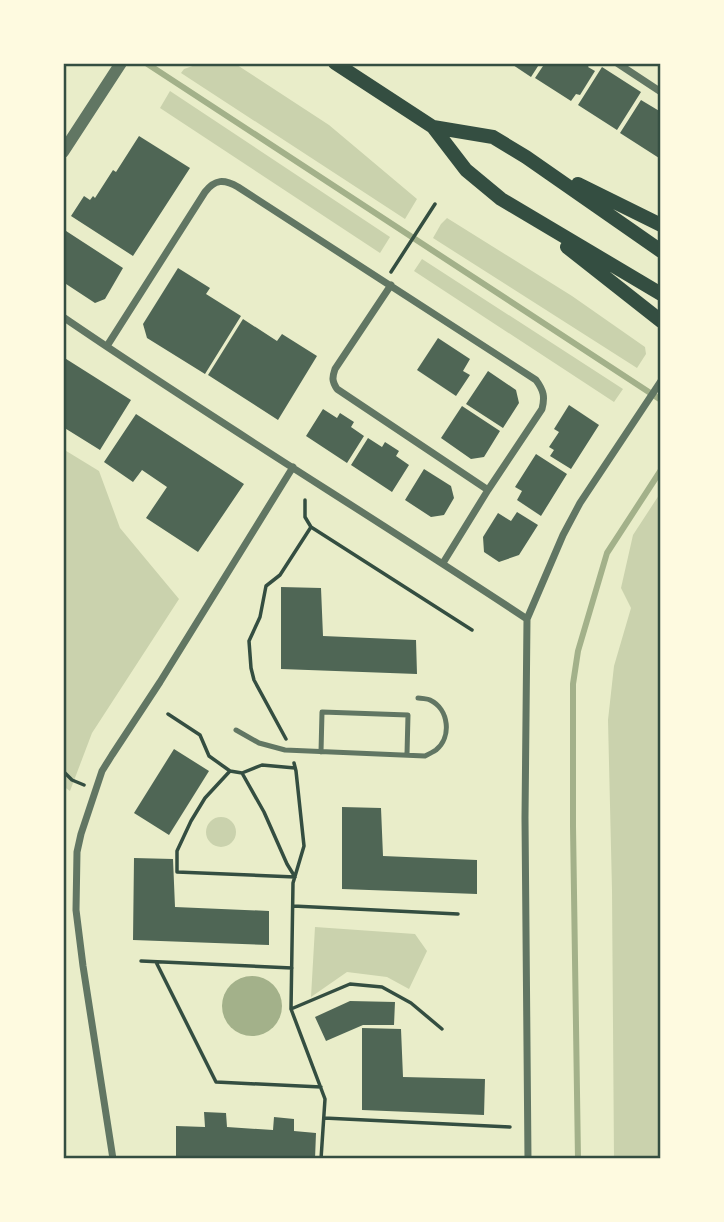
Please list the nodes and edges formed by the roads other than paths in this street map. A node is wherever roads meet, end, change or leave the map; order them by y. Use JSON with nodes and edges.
{"nodes":[{"id":1,"x":335,"y":63,"type":"edge"},
{"id":2,"x":617,"y":63,"type":"edge"},
{"id":3,"x":120,"y":66,"type":"edge"},
{"id":4,"x":661,"y":92,"type":"edge"},
{"id":5,"x":433,"y":127,"type":"junction"},
{"id":6,"x":63,"y":152,"type":"edge"},
{"id":7,"x":526,"y":157,"type":"junction"},
{"id":8,"x":501,"y":199,"type":"junction"},
{"id":9,"x":661,"y":225,"type":"edge"},
{"id":10,"x":661,"y":250,"type":"edge"},
{"id":11,"x":391,"y":285,"type":"junction"},
{"id":12,"x":661,"y":294,"type":"edge"},
{"id":13,"x":63,"y":317,"type":"edge"},
{"id":14,"x":661,"y":321,"type":"edge"},
{"id":15,"x":107,"y":346,"type":"junction"},
{"id":16,"x":661,"y":381,"type":"edge"},
{"id":17,"x":293,"y":467,"type":"junction"},
{"id":18,"x":488,"y":490,"type":"junction"},
{"id":19,"x":443,"y":563,"type":"junction"},
{"id":20,"x":527,"y":619,"type":"junction"},
{"id":21,"x":418,"y":698,"type":"dead end"},
{"id":22,"x":236,"y":730,"type":"dead end"},
{"id":23,"x":321,"y":752,"type":"junction"},
{"id":24,"x":407,"y":754,"type":"junction"},
{"id":25,"x":113,"y":1159,"type":"edge"},
{"id":26,"x":528,"y":1159,"type":"edge"}],
"edges":[{"from":1,"to":5,"type":"main road"},
{"from":2,"to":4,"type":"street"},
{"from":3,"to":6,"type":"street"},
{"from":5,"to":7,"type":"main road"},
{"from":5,"to":8,"type":"main road"},
{"from":7,"to":9,"type":"main road"},
{"from":7,"to":10,"type":"main road"},
{"from":8,"to":12,"type":"main road"},
{"from":8,"to":14,"type":"main road"},
{"from":11,"to":15,"type":"street"},
{"from":11,"to":18,"type":"street"},
{"from":11,"to":18,"type":"street"},
{"from":13,"to":15,"type":"street"},
{"from":15,"to":17,"type":"street"},
{"from":16,"to":20,"type":"street"},
{"from":17,"to":19,"type":"street"},
{"from":17,"to":25,"type":"street"},
{"from":18,"to":19,"type":"street"},
{"from":19,"to":20,"type":"street"},
{"from":20,"to":26,"type":"street"},
{"from":21,"to":24,"type":"lane"},
{"from":22,"to":23,"type":"lane"},
{"from":23,"to":24,"type":"lane"},
{"from":23,"to":24,"type":"lane"}]}
